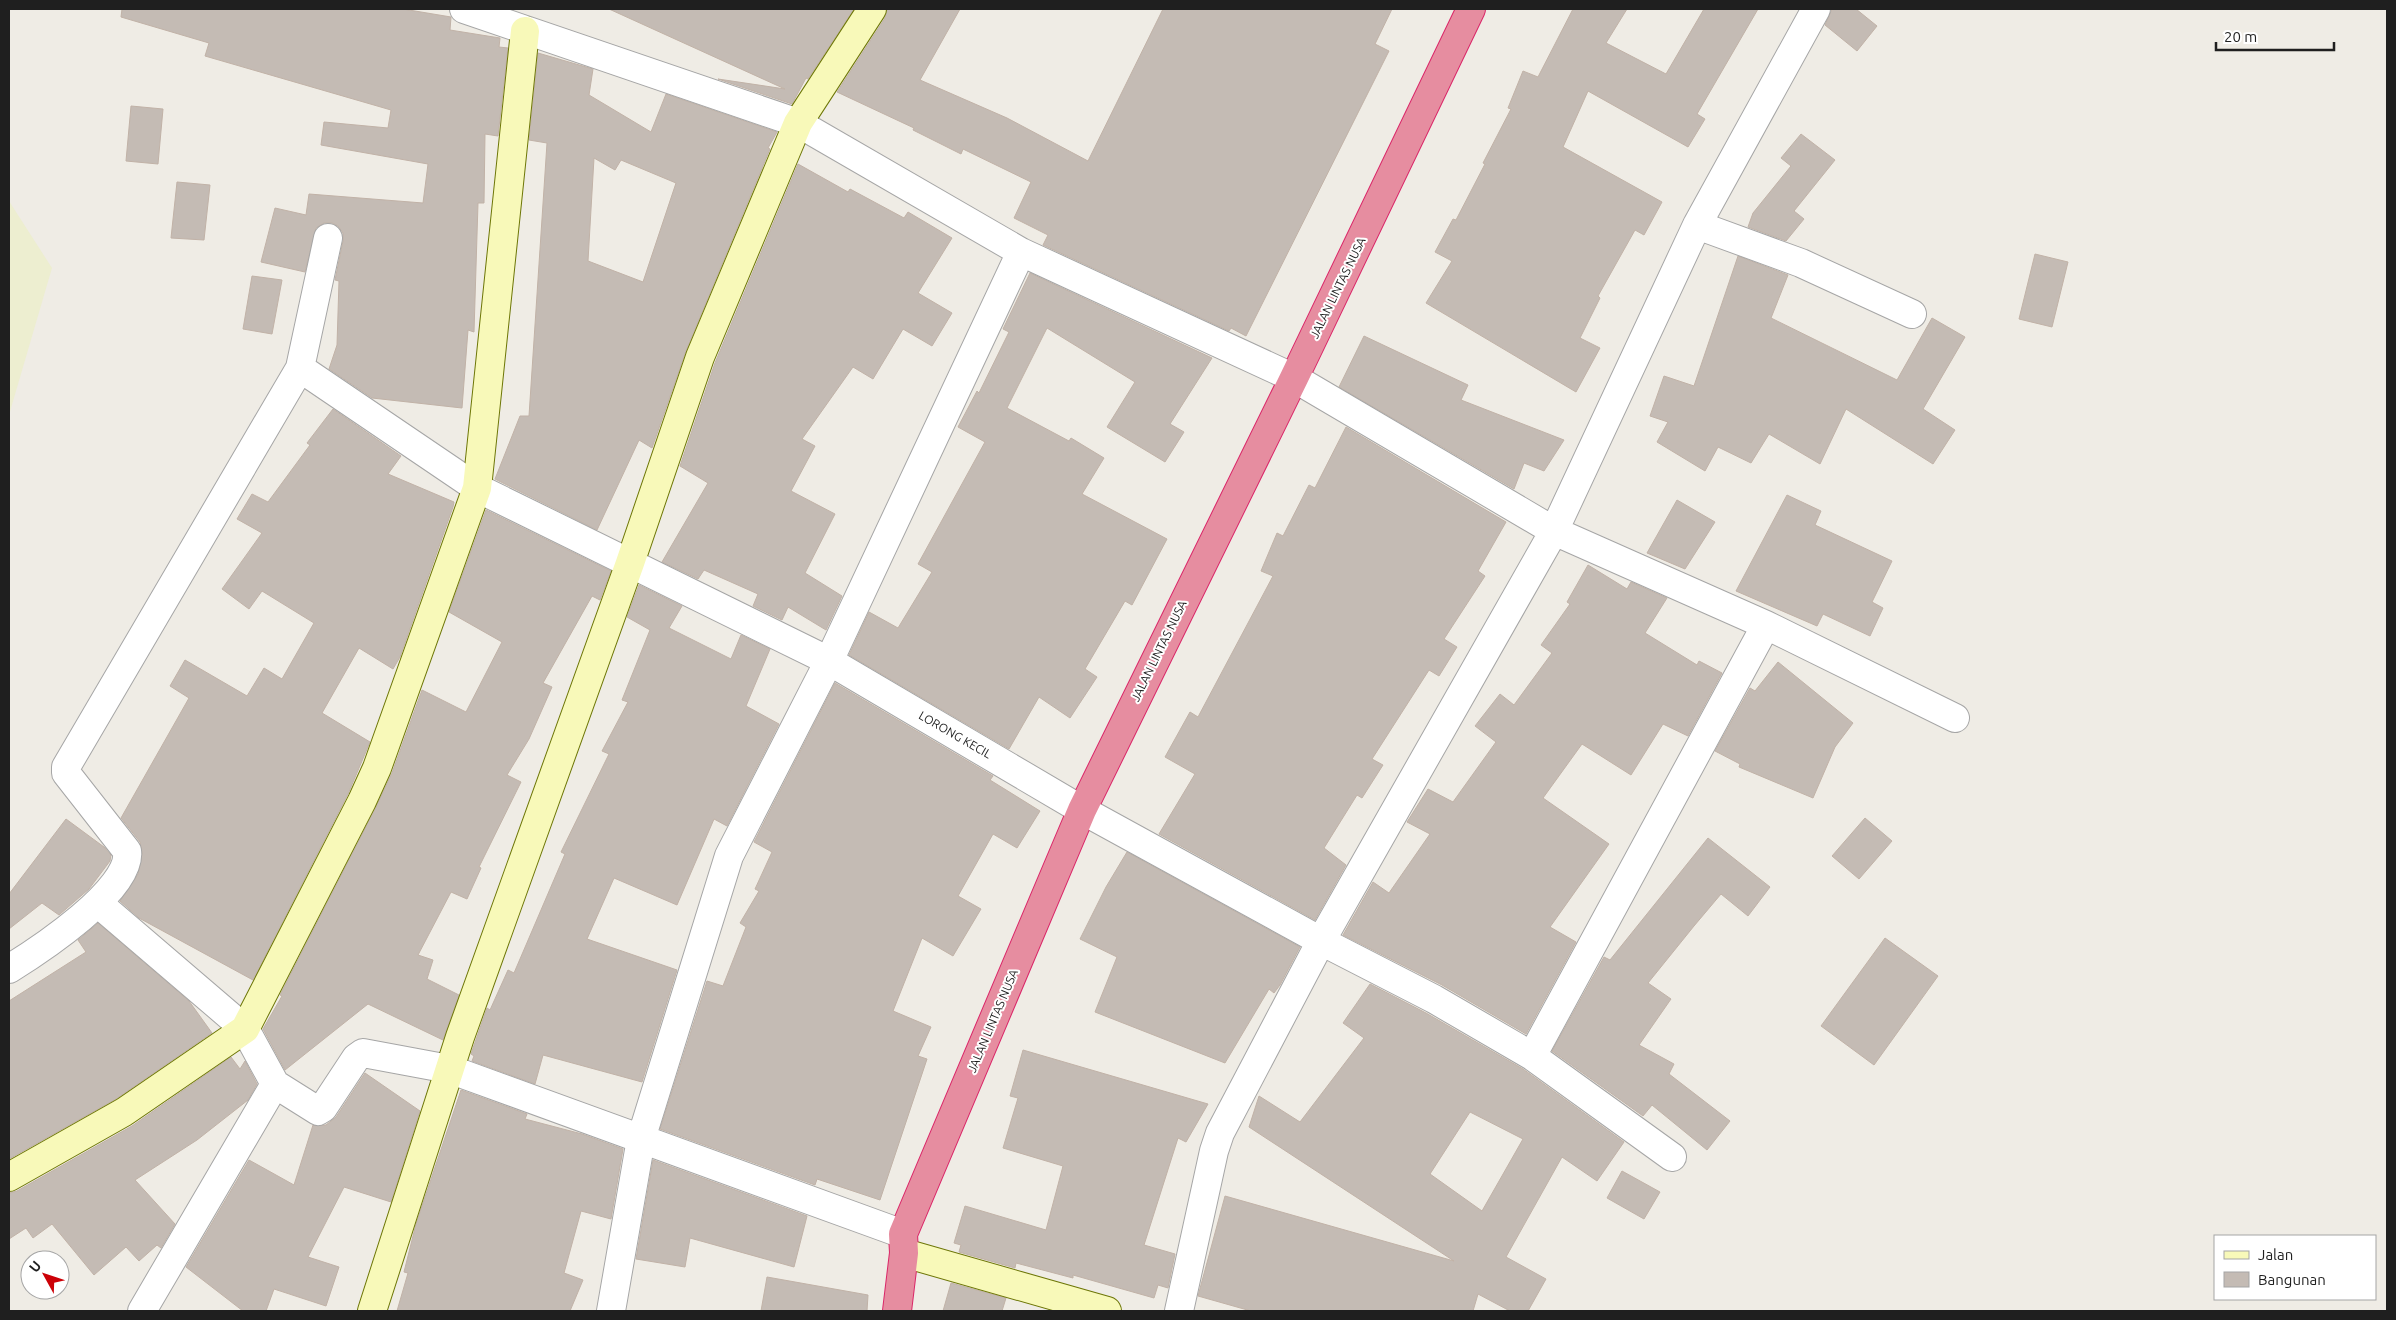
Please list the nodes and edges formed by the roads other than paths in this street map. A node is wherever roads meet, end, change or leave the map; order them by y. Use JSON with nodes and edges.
{"nodes":[{"id":1,"x":464,"y":9,"type":"edge"},
{"id":2,"x":872,"y":9,"type":"edge"},
{"id":3,"x":1471,"y":9,"type":"edge"},
{"id":4,"x":1816,"y":9,"type":"edge"},
{"id":5,"x":524,"y":31,"type":"junction"},
{"id":6,"x":798,"y":123,"type":"junction"},
{"id":7,"x":1697,"y":225,"type":"junction"},
{"id":8,"x":328,"y":238,"type":"dead end"},
{"id":9,"x":1021,"y":252,"type":"junction"},
{"id":10,"x":1912,"y":314,"type":"dead end"},
{"id":11,"x":300,"y":368,"type":"junction"},
{"id":12,"x":1294,"y":378,"type":"junction"},
{"id":13,"x":477,"y":488,"type":"junction"},
{"id":14,"x":1554,"y":531,"type":"junction"},
{"id":15,"x":630,"y":563,"type":"junction"},
{"id":16,"x":1766,"y":625,"type":"junction"},
{"id":17,"x":829,"y":661,"type":"junction"},
{"id":18,"x":1955,"y":718,"type":"dead end"},
{"id":19,"x":1082,"y":810,"type":"junction"},
{"id":20,"x":98,"y":904,"type":"junction"},
{"id":21,"x":1321,"y":941,"type":"junction"},
{"id":22,"x":9,"y":969,"type":"edge"},
{"id":23,"x":245,"y":1029,"type":"junction"},
{"id":24,"x":1532,"y":1056,"type":"junction"},
{"id":25,"x":449,"y":1069,"type":"junction"},
{"id":26,"x":274,"y":1084,"type":"junction"},
{"id":27,"x":642,"y":1139,"type":"junction"},
{"id":28,"x":1672,"y":1157,"type":"dead end"},
{"id":29,"x":9,"y":1177,"type":"edge"},
{"id":30,"x":903,"y":1243,"type":"junction"},
{"id":31,"x":142,"y":1311,"type":"edge"},
{"id":32,"x":372,"y":1311,"type":"edge"},
{"id":33,"x":611,"y":1311,"type":"edge"},
{"id":34,"x":897,"y":1311,"type":"edge"},
{"id":35,"x":1107,"y":1311,"type":"edge"},
{"id":36,"x":1179,"y":1311,"type":"edge"}],
"edges":[{"from":1,"to":5,"type":"street"},
{"from":2,"to":6,"type":"street"},
{"from":3,"to":12,"type":"highway","name":"JALAN LINTAS NUSA"},
{"from":4,"to":7,"type":"street"},
{"from":5,"to":6,"type":"street"},
{"from":5,"to":13,"type":"street"},
{"from":6,"to":9,"type":"street"},
{"from":6,"to":15,"type":"street"},
{"from":7,"to":10,"type":"street"},
{"from":7,"to":14,"type":"street"},
{"from":8,"to":11,"type":"street"},
{"from":9,"to":12,"type":"street"},
{"from":9,"to":17,"type":"street"},
{"from":11,"to":13,"type":"street","name":"LORONG KECIL"},
{"from":11,"to":20,"type":"street"},
{"from":12,"to":14,"type":"street"},
{"from":12,"to":19,"type":"highway","name":"JALAN LINTAS NUSA"},
{"from":13,"to":15,"type":"street","name":"LORONG KECIL"},
{"from":13,"to":23,"type":"street"},
{"from":14,"to":16,"type":"street"},
{"from":14,"to":21,"type":"street"},
{"from":15,"to":17,"type":"street","name":"LORONG KECIL"},
{"from":15,"to":25,"type":"street"},
{"from":16,"to":18,"type":"street"},
{"from":16,"to":24,"type":"street"},
{"from":17,"to":19,"type":"street","name":"LORONG KECIL"},
{"from":17,"to":27,"type":"street"},
{"from":19,"to":21,"type":"street","name":"LORONG KECIL"},
{"from":19,"to":30,"type":"highway","name":"JALAN LINTAS NUSA"},
{"from":20,"to":22,"type":"street"},
{"from":20,"to":23,"type":"street"},
{"from":21,"to":24,"type":"street","name":"LORONG KECIL"},
{"from":21,"to":36,"type":"street"},
{"from":23,"to":26,"type":"street"},
{"from":23,"to":29,"type":"street"},
{"from":24,"to":28,"type":"street","name":"LORONG KECIL"},
{"from":25,"to":26,"type":"street"},
{"from":25,"to":27,"type":"street"},
{"from":25,"to":32,"type":"street"},
{"from":26,"to":31,"type":"street"},
{"from":27,"to":30,"type":"street"},
{"from":27,"to":33,"type":"street"},
{"from":30,"to":34,"type":"highway","name":"JALAN LINTAS NUSA"},
{"from":30,"to":35,"type":"street"}]}
